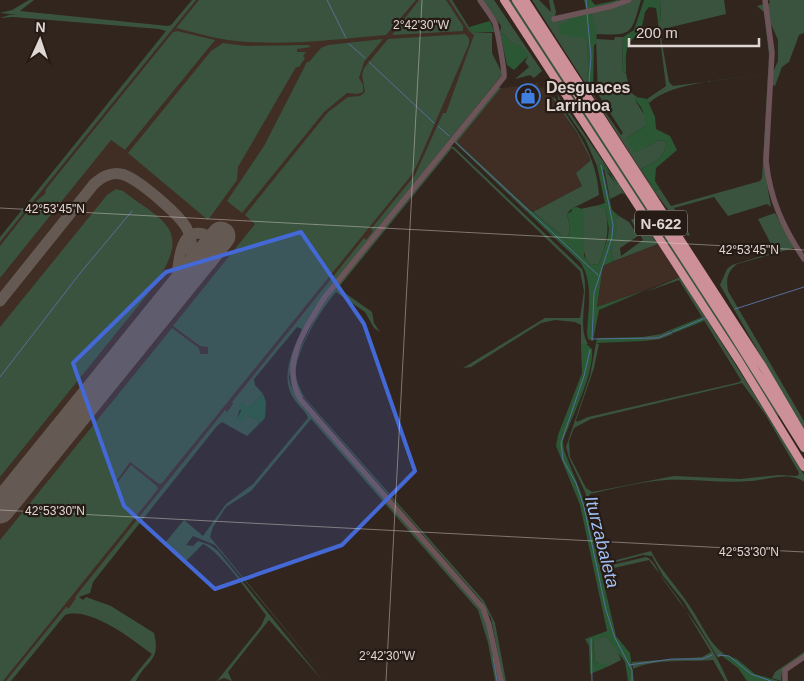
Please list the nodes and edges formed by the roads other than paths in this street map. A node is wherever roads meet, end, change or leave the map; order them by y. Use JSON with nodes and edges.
{"nodes":[{"id":1,"x":480,"y":0,"type":"edge"},
{"id":2,"x":504,"y":0,"type":"edge"},
{"id":3,"x":516,"y":0,"type":"edge"},
{"id":4,"x":525,"y":0,"type":"edge"},
{"id":5,"x":629,"y":0,"type":"edge"},
{"id":6,"x":765,"y":0,"type":"edge"},
{"id":7,"x":554,"y":19,"type":"dead end"},
{"id":8,"x":804,"y":258,"type":"edge"},
{"id":9,"x":804,"y":438,"type":"edge"},
{"id":10,"x":804,"y":448,"type":"edge"},
{"id":11,"x":804,"y":467,"type":"edge"},
{"id":12,"x":804,"y":657,"type":"edge"},
{"id":13,"x":501,"y":681,"type":"edge"},
{"id":14,"x":785,"y":681,"type":"edge"}],
"edges":[{"from":1,"to":13,"type":"street"},
{"from":2,"to":11,"type":"highway","number":"N-622"},
{"from":3,"to":10,"type":"highway","number":"N-622"},
{"from":4,"to":9,"type":"highway"},
{"from":5,"to":7,"type":"street"},
{"from":6,"to":8,"type":"street"},
{"from":12,"to":14,"type":"street"}]}
